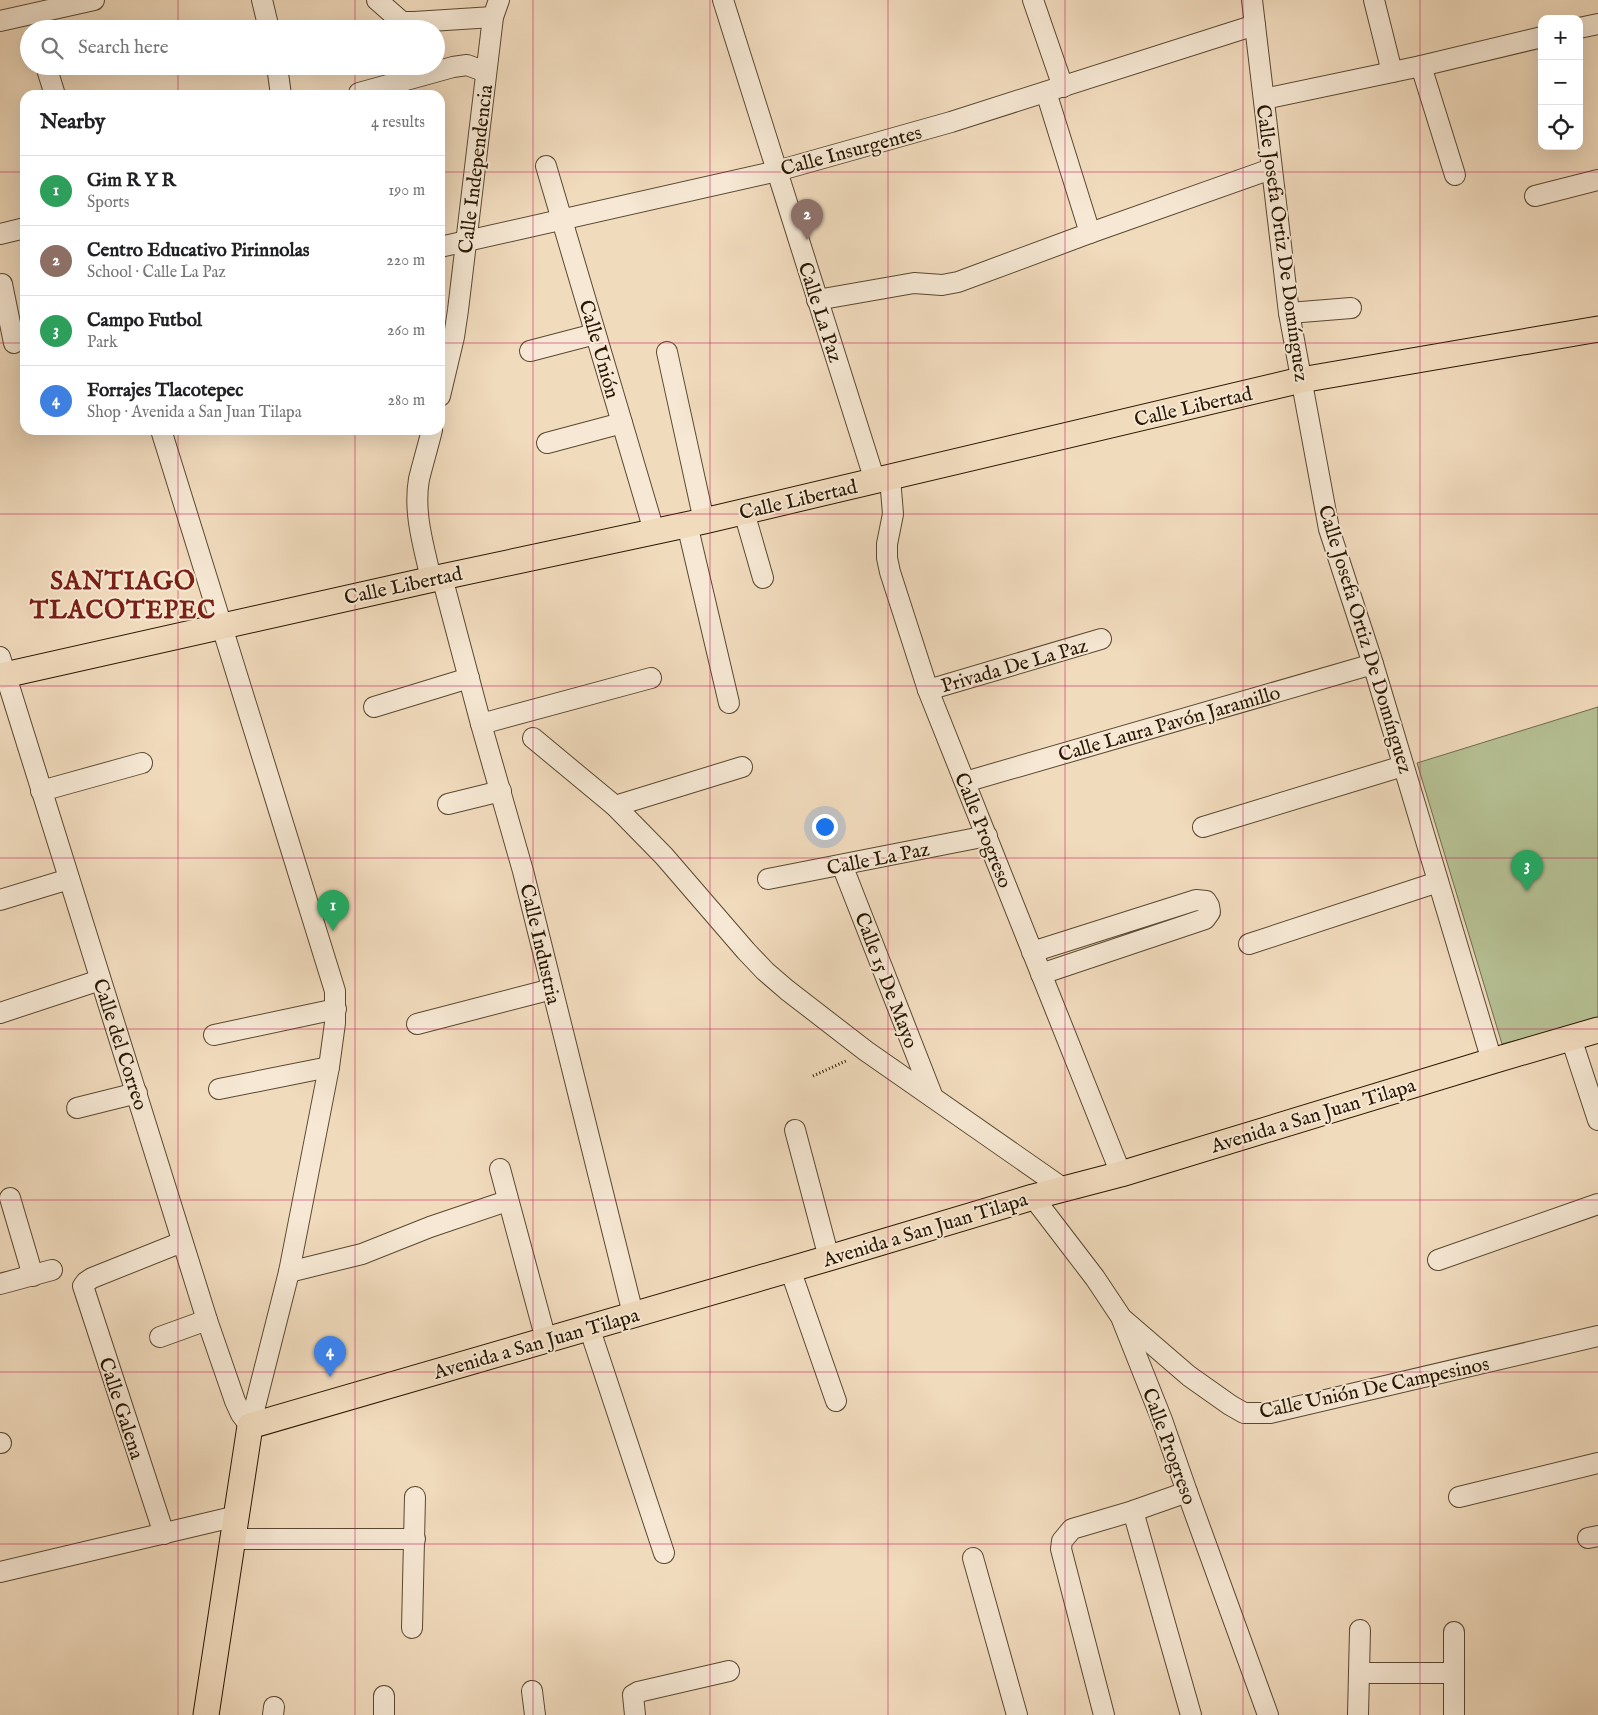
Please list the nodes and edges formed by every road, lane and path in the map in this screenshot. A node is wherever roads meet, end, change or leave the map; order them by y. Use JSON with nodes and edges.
{"nodes":[{"id":1,"x":94,"y":0,"type":"edge"},
{"id":2,"x":262,"y":0,"type":"edge"},
{"id":3,"x":377,"y":0,"type":"edge"},
{"id":4,"x":722,"y":0,"type":"edge"},
{"id":5,"x":1033,"y":0,"type":"edge"},
{"id":6,"x":1252,"y":0,"type":"edge"},
{"id":7,"x":1374,"y":0,"type":"edge"},
{"id":8,"x":496,"y":8,"type":"edge"},
{"id":9,"x":0,"y":20,"type":"edge"},
{"id":10,"x":38,"y":20,"type":"edge"},
{"id":11,"x":267,"y":20,"type":"edge"},
{"id":12,"x":400,"y":20,"type":"edge"},
{"id":13,"x":426,"y":20,"type":"edge"},
{"id":14,"x":20,"y":21,"type":"edge"},
{"id":15,"x":1598,"y":24,"type":"edge"},
{"id":16,"x":1254,"y":25,"type":"junction"},
{"id":17,"x":1583,"y":27,"type":"edge"},
{"id":18,"x":1538,"y":38,"type":"edge"},
{"id":19,"x":1420,"y":66,"type":"junction"},
{"id":20,"x":445,"y":68,"type":"edge"},
{"id":21,"x":486,"y":72,"type":"junction"},
{"id":22,"x":1392,"y":72,"type":"junction"},
{"id":23,"x":49,"y":75,"type":"edge"},
{"id":24,"x":278,"y":75,"type":"edge"},
{"id":25,"x":422,"y":75,"type":"edge"},
{"id":26,"x":53,"y":90,"type":"edge"},
{"id":27,"x":280,"y":90,"type":"edge"},
{"id":28,"x":369,"y":90,"type":"edge"},
{"id":29,"x":1055,"y":90,"type":"junction"},
{"id":30,"x":1264,"y":99,"type":"junction"},
{"id":31,"x":546,"y":166,"type":"dead end"},
{"id":32,"x":1271,"y":169,"type":"junction"},
{"id":33,"x":777,"y":171,"type":"junction"},
{"id":34,"x":1454,"y":176,"type":"dead end"},
{"id":35,"x":1598,"y":180,"type":"edge"},
{"id":36,"x":1536,"y":196,"type":"dead end"},
{"id":37,"x":562,"y":219,"type":"junction"},
{"id":38,"x":20,"y":229,"type":"edge"},
{"id":39,"x":1090,"y":232,"type":"junction"},
{"id":40,"x":0,"y":234,"type":"edge"},
{"id":41,"x":467,"y":240,"type":"junction"},
{"id":42,"x":445,"y":246,"type":"edge"},
{"id":43,"x":2,"y":284,"type":"dead end"},
{"id":44,"x":817,"y":300,"type":"junction"},
{"id":45,"x":1351,"y":308,"type":"dead end"},
{"id":46,"x":1289,"y":313,"type":"junction"},
{"id":47,"x":1598,"y":329,"type":"edge"},
{"id":48,"x":596,"y":334,"type":"junction"},
{"id":49,"x":13,"y":344,"type":"edge"},
{"id":50,"x":530,"y":351,"type":"dead end"},
{"id":51,"x":667,"y":352,"type":"dead end"},
{"id":52,"x":445,"y":375,"type":"edge"},
{"id":53,"x":1301,"y":380,"type":"junction"},
{"id":54,"x":622,"y":423,"type":"junction"},
{"id":55,"x":163,"y":435,"type":"edge"},
{"id":56,"x":431,"y":435,"type":"edge"},
{"id":57,"x":547,"y":443,"type":"dead end"},
{"id":58,"x":882,"y":480,"type":"junction"},
{"id":59,"x":744,"y":512,"type":"junction"},
{"id":60,"x":696,"y":522,"type":"junction"},
{"id":61,"x":654,"y":531,"type":"junction"},
{"id":62,"x":437,"y":578,"type":"junction"},
{"id":63,"x":763,"y":578,"type":"dead end"},
{"id":64,"x":222,"y":625,"type":"junction"},
{"id":65,"x":1101,"y":639,"type":"dead end"},
{"id":66,"x":1373,"y":664,"type":"junction"},
{"id":67,"x":2,"y":669,"type":"edge"},
{"id":68,"x":468,"y":678,"type":"junction"},
{"id":69,"x":651,"y":678,"type":"dead end"},
{"id":70,"x":928,"y":690,"type":"junction"},
{"id":71,"x":729,"y":702,"type":"dead end"},
{"id":72,"x":374,"y":707,"type":"dead end"},
{"id":73,"x":480,"y":724,"type":"junction"},
{"id":74,"x":533,"y":738,"type":"dead end"},
{"id":75,"x":142,"y":763,"type":"dead end"},
{"id":76,"x":1403,"y":766,"type":"junction"},
{"id":77,"x":742,"y":767,"type":"dead end"},
{"id":78,"x":965,"y":782,"type":"junction"},
{"id":79,"x":41,"y":791,"type":"junction"},
{"id":80,"x":500,"y":791,"type":"junction"},
{"id":81,"x":448,"y":804,"type":"dead end"},
{"id":82,"x":615,"y":806,"type":"junction"},
{"id":83,"x":1203,"y":827,"type":"dead end"},
{"id":84,"x":987,"y":836,"type":"junction"},
{"id":85,"x":842,"y":865,"type":"junction"},
{"id":86,"x":69,"y":879,"type":"junction"},
{"id":87,"x":768,"y":879,"type":"dead end"},
{"id":88,"x":1438,"y":882,"type":"junction"},
{"id":89,"x":0,"y":900,"type":"edge"},
{"id":90,"x":1066,"y":942,"type":"junction"},
{"id":91,"x":1249,"y":944,"type":"dead end"},
{"id":92,"x":1032,"y":952,"type":"junction"},
{"id":93,"x":1073,"y":962,"type":"junction"},
{"id":94,"x":1041,"y":974,"type":"junction"},
{"id":95,"x":100,"y":980,"type":"junction"},
{"id":96,"x":552,"y":989,"type":"junction"},
{"id":97,"x":336,"y":1009,"type":"junction"},
{"id":98,"x":0,"y":1013,"type":"edge"},
{"id":99,"x":417,"y":1024,"type":"dead end"},
{"id":100,"x":1598,"y":1030,"type":"edge"},
{"id":101,"x":214,"y":1035,"type":"dead end"},
{"id":102,"x":1571,"y":1038,"type":"junction"},
{"id":103,"x":866,"y":1051,"type":"junction"},
{"id":104,"x":1492,"y":1061,"type":"junction"},
{"id":105,"x":329,"y":1067,"type":"junction"},
{"id":106,"x":813,"y":1076,"type":"dead end"},
{"id":107,"x":219,"y":1089,"type":"dead end"},
{"id":108,"x":137,"y":1093,"type":"junction"},
{"id":109,"x":932,"y":1095,"type":"junction"},
{"id":110,"x":78,"y":1108,"type":"dead end"},
{"id":111,"x":1598,"y":1120,"type":"edge"},
{"id":112,"x":795,"y":1130,"type":"dead end"},
{"id":113,"x":500,"y":1169,"type":"dead end"},
{"id":114,"x":1121,"y":1174,"type":"junction"},
{"id":115,"x":1064,"y":1189,"type":"junction"},
{"id":116,"x":1033,"y":1197,"type":"junction"},
{"id":117,"x":10,"y":1198,"type":"dead end"},
{"id":118,"x":508,"y":1201,"type":"junction"},
{"id":119,"x":1598,"y":1204,"type":"edge"},
{"id":120,"x":182,"y":1242,"type":"junction"},
{"id":121,"x":830,"y":1258,"type":"junction"},
{"id":122,"x":1438,"y":1260,"type":"dead end"},
{"id":123,"x":790,"y":1269,"type":"junction"},
{"id":124,"x":52,"y":1270,"type":"dead end"},
{"id":125,"x":289,"y":1272,"type":"junction"},
{"id":126,"x":33,"y":1276,"type":"junction"},
{"id":127,"x":0,"y":1284,"type":"edge"},
{"id":128,"x":633,"y":1314,"type":"junction"},
{"id":129,"x":1121,"y":1317,"type":"junction"},
{"id":130,"x":207,"y":1320,"type":"junction"},
{"id":131,"x":589,"y":1327,"type":"junction"},
{"id":132,"x":1598,"y":1336,"type":"edge"},
{"id":133,"x":160,"y":1337,"type":"dead end"},
{"id":134,"x":546,"y":1340,"type":"junction"},
{"id":135,"x":836,"y":1401,"type":"dead end"},
{"id":136,"x":250,"y":1426,"type":"junction"},
{"id":137,"x":1598,"y":1463,"type":"edge"},
{"id":138,"x":1187,"y":1492,"type":"junction"},
{"id":139,"x":415,"y":1497,"type":"dead end"},
{"id":140,"x":1459,"y":1497,"type":"dead end"},
{"id":141,"x":1133,"y":1511,"type":"junction"},
{"id":142,"x":235,"y":1527,"type":"junction"},
{"id":143,"x":164,"y":1534,"type":"junction"},
{"id":144,"x":415,"y":1539,"type":"junction"},
{"id":145,"x":664,"y":1553,"type":"dead end"},
{"id":146,"x":973,"y":1558,"type":"dead end"},
{"id":147,"x":0,"y":1572,"type":"edge"},
{"id":148,"x":412,"y":1628,"type":"dead end"},
{"id":149,"x":1360,"y":1630,"type":"dead end"},
{"id":150,"x":1454,"y":1632,"type":"dead end"},
{"id":151,"x":729,"y":1670,"type":"dead end"},
{"id":152,"x":1359,"y":1673,"type":"junction"},
{"id":153,"x":1453,"y":1673,"type":"junction"},
{"id":154,"x":532,"y":1691,"type":"dead end"},
{"id":155,"x":206,"y":1715,"type":"edge"},
{"id":156,"x":535,"y":1715,"type":"edge"},
{"id":157,"x":636,"y":1715,"type":"edge"},
{"id":158,"x":1017,"y":1715,"type":"edge"},
{"id":159,"x":1104,"y":1715,"type":"edge"},
{"id":160,"x":1191,"y":1715,"type":"edge"},
{"id":161,"x":1268,"y":1715,"type":"edge"},
{"id":162,"x":1358,"y":1715,"type":"edge"},
{"id":163,"x":1454,"y":1715,"type":"edge"}],
"edges":[{"from":1,"to":10,"type":"street"},
{"from":2,"to":11,"type":"street"},
{"from":3,"to":12,"type":"street"},
{"from":4,"to":33,"type":"street","name":"Calle La Paz"},
{"from":5,"to":29,"type":"street"},
{"from":6,"to":16,"type":"street","name":"Calle Josefa Ortiz De Domínguez"},
{"from":7,"to":22,"type":"street"},
{"from":8,"to":13,"type":"street"},
{"from":8,"to":21,"type":"street","name":"Calle Independencia"},
{"from":9,"to":14,"type":"street"},
{"from":15,"to":17,"type":"street"},
{"from":16,"to":29,"type":"street","name":"Calle Insurgentes"},
{"from":16,"to":30,"type":"street","name":"Calle Josefa Ortiz De Domínguez"},
{"from":18,"to":19,"type":"street"},
{"from":19,"to":22,"type":"street"},
{"from":19,"to":34,"type":"street"},
{"from":20,"to":21,"type":"street"},
{"from":21,"to":41,"type":"street","name":"Calle Independencia"},
{"from":22,"to":30,"type":"street"},
{"from":23,"to":26,"type":"street"},
{"from":24,"to":27,"type":"street"},
{"from":25,"to":28,"type":"street"},
{"from":29,"to":33,"type":"street","name":"Calle Insurgentes"},
{"from":29,"to":39,"type":"street"},
{"from":30,"to":32,"type":"street","name":"Calle Josefa Ortiz De Domínguez"},
{"from":31,"to":37,"type":"street","name":"Calle Unión"},
{"from":32,"to":39,"type":"street"},
{"from":32,"to":46,"type":"street","name":"Calle Josefa Ortiz De Domínguez"},
{"from":33,"to":37,"type":"street","name":"Calle Insurgentes"},
{"from":33,"to":44,"type":"street","name":"Calle La Paz"},
{"from":35,"to":36,"type":"street"},
{"from":37,"to":41,"type":"street","name":"Calle Insurgentes"},
{"from":37,"to":48,"type":"street","name":"Calle Unión"},
{"from":38,"to":40,"type":"street"},
{"from":39,"to":44,"type":"street"},
{"from":41,"to":42,"type":"street","name":"Calle Insurgentes"},
{"from":41,"to":52,"type":"street","name":"Calle Independencia"},
{"from":43,"to":49,"type":"street"},
{"from":44,"to":58,"type":"street","name":"Calle La Paz"},
{"from":45,"to":46,"type":"street"},
{"from":46,"to":53,"type":"street","name":"Calle Josefa Ortiz De Domínguez"},
{"from":47,"to":53,"type":"main road","name":"Calle Libertad"},
{"from":48,"to":50,"type":"street"},
{"from":48,"to":54,"type":"street","name":"Calle Unión"},
{"from":51,"to":60,"type":"street"},
{"from":53,"to":58,"type":"main road","name":"Calle Libertad"},
{"from":53,"to":66,"type":"street","name":"Calle Josefa Ortiz De Domínguez"},
{"from":54,"to":57,"type":"street"},
{"from":54,"to":61,"type":"street","name":"Calle Unión"},
{"from":55,"to":64,"type":"street"},
{"from":56,"to":62,"type":"street"},
{"from":58,"to":59,"type":"main road","name":"Calle Libertad"},
{"from":58,"to":70,"type":"street","name":"Calle Progreso"},
{"from":59,"to":60,"type":"main road","name":"Calle Libertad"},
{"from":59,"to":63,"type":"street"},
{"from":60,"to":61,"type":"main road","name":"Calle Libertad"},
{"from":60,"to":71,"type":"street"},
{"from":61,"to":62,"type":"main road","name":"Calle Libertad"},
{"from":62,"to":64,"type":"main road","name":"Calle Libertad"},
{"from":62,"to":68,"type":"street","name":"Calle Industria"},
{"from":64,"to":67,"type":"main road","name":"Calle Libertad"},
{"from":64,"to":97,"type":"street"},
{"from":65,"to":70,"type":"street","name":"Privada De La Paz"},
{"from":66,"to":76,"type":"street","name":"Calle Josefa Ortiz De Domínguez"},
{"from":66,"to":78,"type":"street","name":"Calle Laura Pavón Jaramillo"},
{"from":67,"to":79,"type":"street","name":"Calle del Correo"},
{"from":68,"to":72,"type":"street"},
{"from":68,"to":73,"type":"street","name":"Calle Industria"},
{"from":69,"to":73,"type":"street"},
{"from":70,"to":78,"type":"street","name":"Calle Progreso"},
{"from":73,"to":80,"type":"street","name":"Calle Industria"},
{"from":74,"to":82,"type":"street"},
{"from":75,"to":79,"type":"street"},
{"from":76,"to":83,"type":"street"},
{"from":76,"to":88,"type":"street","name":"Calle Josefa Ortiz De Domínguez"},
{"from":77,"to":82,"type":"street"},
{"from":78,"to":84,"type":"street","name":"Calle Progreso"},
{"from":79,"to":86,"type":"street","name":"Calle del Correo"},
{"from":80,"to":81,"type":"street"},
{"from":80,"to":96,"type":"street","name":"Calle Industria"},
{"from":82,"to":103,"type":"street"},
{"from":84,"to":85,"type":"street","name":"Calle La Paz"},
{"from":84,"to":92,"type":"street","name":"Calle Progreso"},
{"from":85,"to":87,"type":"street","name":"Calle La Paz"},
{"from":85,"to":109,"type":"street","name":"Calle 15 De Mayo"},
{"from":86,"to":89,"type":"street"},
{"from":86,"to":95,"type":"street","name":"Calle del Correo"},
{"from":88,"to":91,"type":"street"},
{"from":88,"to":104,"type":"street","name":"Calle Josefa Ortiz De Domínguez"},
{"from":90,"to":92,"type":"street"},
{"from":90,"to":93,"type":"street"},
{"from":90,"to":93,"type":"street"},
{"from":92,"to":94,"type":"street","name":"Calle Progreso"},
{"from":93,"to":94,"type":"street"},
{"from":94,"to":114,"type":"street","name":"Calle Progreso"},
{"from":95,"to":98,"type":"street"},
{"from":95,"to":108,"type":"street","name":"Calle del Correo"},
{"from":96,"to":99,"type":"street"},
{"from":96,"to":128,"type":"street","name":"Calle Industria"},
{"from":97,"to":101,"type":"street"},
{"from":97,"to":105,"type":"street"},
{"from":100,"to":102,"type":"main road","name":"Avenida a San Juan Tilapa"},
{"from":102,"to":104,"type":"main road","name":"Avenida a San Juan Tilapa"},
{"from":102,"to":111,"type":"street"},
{"from":103,"to":106,"type":"path"},
{"from":103,"to":109,"type":"street"},
{"from":104,"to":114,"type":"main road","name":"Avenida a San Juan Tilapa"},
{"from":105,"to":107,"type":"street"},
{"from":105,"to":125,"type":"street"},
{"from":108,"to":110,"type":"street"},
{"from":108,"to":120,"type":"street","name":"Calle del Correo"},
{"from":109,"to":115,"type":"street"},
{"from":112,"to":121,"type":"street"},
{"from":113,"to":118,"type":"street"},
{"from":114,"to":115,"type":"main road","name":"Avenida a San Juan Tilapa"},
{"from":115,"to":116,"type":"main road","name":"Avenida a San Juan Tilapa"},
{"from":116,"to":121,"type":"main road","name":"Avenida a San Juan Tilapa"},
{"from":116,"to":129,"type":"street","name":"Calle Progreso"},
{"from":117,"to":126,"type":"street"},
{"from":118,"to":125,"type":"street"},
{"from":118,"to":134,"type":"street"},
{"from":119,"to":122,"type":"street"},
{"from":120,"to":130,"type":"street","name":"Calle del Correo"},
{"from":120,"to":143,"type":"street","name":"Calle Galena"},
{"from":121,"to":123,"type":"main road","name":"Avenida a San Juan Tilapa"},
{"from":123,"to":128,"type":"main road","name":"Avenida a San Juan Tilapa"},
{"from":123,"to":135,"type":"street"},
{"from":124,"to":126,"type":"street"},
{"from":125,"to":136,"type":"street"},
{"from":126,"to":127,"type":"street"},
{"from":128,"to":131,"type":"main road","name":"Avenida a San Juan Tilapa"},
{"from":129,"to":132,"type":"street","name":"Calle Unión De Campesinos"},
{"from":129,"to":138,"type":"street","name":"Calle Progreso"},
{"from":130,"to":133,"type":"street"},
{"from":130,"to":136,"type":"street","name":"Calle del Correo"},
{"from":131,"to":134,"type":"main road","name":"Avenida a San Juan Tilapa"},
{"from":131,"to":145,"type":"street"},
{"from":134,"to":136,"type":"main road","name":"Avenida a San Juan Tilapa"},
{"from":136,"to":142,"type":"main road"},
{"from":137,"to":140,"type":"street"},
{"from":138,"to":141,"type":"street"},
{"from":138,"to":161,"type":"street","name":"Calle Progreso"},
{"from":139,"to":144,"type":"street"},
{"from":141,"to":159,"type":"street"},
{"from":141,"to":160,"type":"street"},
{"from":142,"to":143,"type":"street"},
{"from":142,"to":144,"type":"street"},
{"from":142,"to":155,"type":"main road"},
{"from":143,"to":147,"type":"street"},
{"from":144,"to":148,"type":"street"},
{"from":146,"to":158,"type":"street"},
{"from":149,"to":152,"type":"street"},
{"from":150,"to":153,"type":"street"},
{"from":151,"to":157,"type":"street"},
{"from":152,"to":153,"type":"street"},
{"from":152,"to":162,"type":"street"},
{"from":153,"to":163,"type":"street"},
{"from":154,"to":156,"type":"street"}]}
